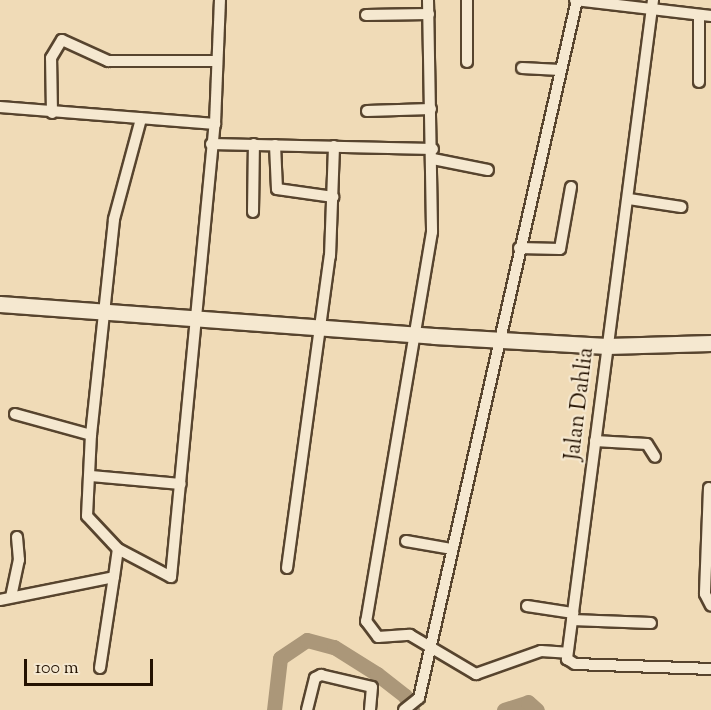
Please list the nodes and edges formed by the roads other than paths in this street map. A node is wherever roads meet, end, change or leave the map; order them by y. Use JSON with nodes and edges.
{"nodes":[{"id":1,"x":220,"y":0,"type":"edge"},
{"id":2,"x":428,"y":0,"type":"edge"},
{"id":3,"x":467,"y":0,"type":"edge"},
{"id":4,"x":576,"y":0,"type":"edge"},
{"id":5,"x":652,"y":4,"type":"edge"},
{"id":6,"x":429,"y":14,"type":"junction"},
{"id":7,"x":366,"y":15,"type":"dead end"},
{"id":8,"x":699,"y":15,"type":"junction"},
{"id":9,"x":711,"y":16,"type":"edge"},
{"id":10,"x":217,"y":61,"type":"junction"},
{"id":11,"x":467,"y":62,"type":"dead end"},
{"id":12,"x":522,"y":68,"type":"dead end"},
{"id":13,"x":560,"y":70,"type":"junction"},
{"id":14,"x":699,"y":82,"type":"dead end"},
{"id":15,"x":0,"y":107,"type":"edge"},
{"id":16,"x":431,"y":109,"type":"junction"},
{"id":17,"x":367,"y":111,"type":"dead end"},
{"id":18,"x":52,"y":113,"type":"junction"},
{"id":19,"x":141,"y":119,"type":"junction"},
{"id":20,"x":215,"y":124,"type":"junction"},
{"id":21,"x":211,"y":144,"type":"junction"},
{"id":22,"x":254,"y":144,"type":"junction"},
{"id":23,"x":275,"y":145,"type":"junction"},
{"id":24,"x":334,"y":146,"type":"junction"},
{"id":25,"x":433,"y":154,"type":"junction"},
{"id":26,"x":488,"y":170,"type":"dead end"},
{"id":27,"x":571,"y":187,"type":"dead end"},
{"id":28,"x":333,"y":197,"type":"junction"},
{"id":29,"x":629,"y":199,"type":"junction"},
{"id":30,"x":681,"y":207,"type":"dead end"},
{"id":31,"x":253,"y":212,"type":"dead end"},
{"id":32,"x":519,"y":248,"type":"junction"},
{"id":33,"x":0,"y":304,"type":"edge"},
{"id":34,"x":106,"y":312,"type":"junction"},
{"id":35,"x":200,"y":319,"type":"junction"},
{"id":36,"x":320,"y":328,"type":"junction"},
{"id":37,"x":416,"y":334,"type":"junction"},
{"id":38,"x":501,"y":338,"type":"junction"},
{"id":39,"x":711,"y":344,"type":"edge"},
{"id":40,"x":607,"y":346,"type":"junction"},
{"id":41,"x":15,"y":414,"type":"dead end"},
{"id":42,"x":91,"y":435,"type":"junction"},
{"id":43,"x":595,"y":441,"type":"junction"},
{"id":44,"x":655,"y":457,"type":"dead end"},
{"id":45,"x":91,"y":476,"type":"junction"},
{"id":46,"x":181,"y":484,"type":"junction"},
{"id":47,"x":709,"y":488,"type":"dead end"},
{"id":48,"x":17,"y":537,"type":"dead end"},
{"id":49,"x":406,"y":541,"type":"dead end"},
{"id":50,"x":118,"y":549,"type":"junction"},
{"id":51,"x":452,"y":549,"type":"junction"},
{"id":52,"x":287,"y":568,"type":"dead end"},
{"id":53,"x":114,"y":577,"type":"junction"},
{"id":54,"x":5,"y":598,"type":"edge"},
{"id":55,"x":527,"y":606,"type":"dead end"},
{"id":56,"x":711,"y":606,"type":"edge"},
{"id":57,"x":572,"y":616,"type":"junction"},
{"id":58,"x":651,"y":623,"type":"dead end"},
{"id":59,"x":428,"y":650,"type":"junction"},
{"id":60,"x":567,"y":653,"type":"junction"},
{"id":61,"x":100,"y":668,"type":"dead end"},
{"id":62,"x":711,"y":669,"type":"edge"},
{"id":63,"x":307,"y":710,"type":"edge"},
{"id":64,"x":370,"y":710,"type":"edge"},
{"id":65,"x":404,"y":710,"type":"edge"}],
"edges":[{"from":1,"to":10,"type":"street"},
{"from":2,"to":6,"type":"street"},
{"from":3,"to":11,"type":"street"},
{"from":4,"to":5,"type":"street"},
{"from":4,"to":13,"type":"street"},
{"from":5,"to":8,"type":"street"},
{"from":5,"to":29,"type":"street","name":"Jalan Dahlia"},
{"from":6,"to":7,"type":"street"},
{"from":6,"to":16,"type":"street"},
{"from":8,"to":9,"type":"street"},
{"from":8,"to":14,"type":"street"},
{"from":10,"to":18,"type":"street"},
{"from":10,"to":20,"type":"street"},
{"from":12,"to":13,"type":"street"},
{"from":13,"to":32,"type":"street"},
{"from":15,"to":18,"type":"street"},
{"from":16,"to":17,"type":"street"},
{"from":16,"to":25,"type":"street"},
{"from":18,"to":19,"type":"street"},
{"from":19,"to":20,"type":"street"},
{"from":19,"to":34,"type":"street"},
{"from":20,"to":21,"type":"street"},
{"from":21,"to":22,"type":"street"},
{"from":21,"to":35,"type":"street"},
{"from":22,"to":23,"type":"street"},
{"from":22,"to":31,"type":"street"},
{"from":23,"to":24,"type":"street"},
{"from":23,"to":28,"type":"street"},
{"from":24,"to":25,"type":"street"},
{"from":24,"to":28,"type":"street"},
{"from":25,"to":26,"type":"street"},
{"from":25,"to":37,"type":"street"},
{"from":27,"to":32,"type":"street"},
{"from":28,"to":36,"type":"street"},
{"from":29,"to":30,"type":"street"},
{"from":29,"to":40,"type":"street","name":"Jalan Dahlia"},
{"from":32,"to":38,"type":"street"},
{"from":33,"to":34,"type":"street"},
{"from":34,"to":35,"type":"street"},
{"from":34,"to":42,"type":"street"},
{"from":35,"to":36,"type":"street"},
{"from":35,"to":46,"type":"street"},
{"from":36,"to":37,"type":"street"},
{"from":36,"to":52,"type":"street"},
{"from":37,"to":38,"type":"street"},
{"from":37,"to":59,"type":"street"},
{"from":38,"to":40,"type":"street"},
{"from":38,"to":51,"type":"street"},
{"from":39,"to":40,"type":"street"},
{"from":40,"to":43,"type":"street","name":"Jalan Dahlia"},
{"from":41,"to":42,"type":"street"},
{"from":42,"to":45,"type":"street"},
{"from":43,"to":44,"type":"street"},
{"from":43,"to":57,"type":"street","name":"Jalan Dahlia"},
{"from":45,"to":46,"type":"street"},
{"from":45,"to":50,"type":"street"},
{"from":46,"to":50,"type":"street"},
{"from":47,"to":56,"type":"street"},
{"from":48,"to":54,"type":"street"},
{"from":49,"to":51,"type":"street"},
{"from":50,"to":53,"type":"street"},
{"from":51,"to":59,"type":"street"},
{"from":53,"to":54,"type":"street"},
{"from":53,"to":61,"type":"street"},
{"from":55,"to":57,"type":"street"},
{"from":57,"to":58,"type":"street"},
{"from":57,"to":60,"type":"street","name":"Jalan Dahlia"},
{"from":59,"to":60,"type":"street"},
{"from":59,"to":65,"type":"street"},
{"from":60,"to":62,"type":"street"},
{"from":63,"to":64,"type":"street"}]}
